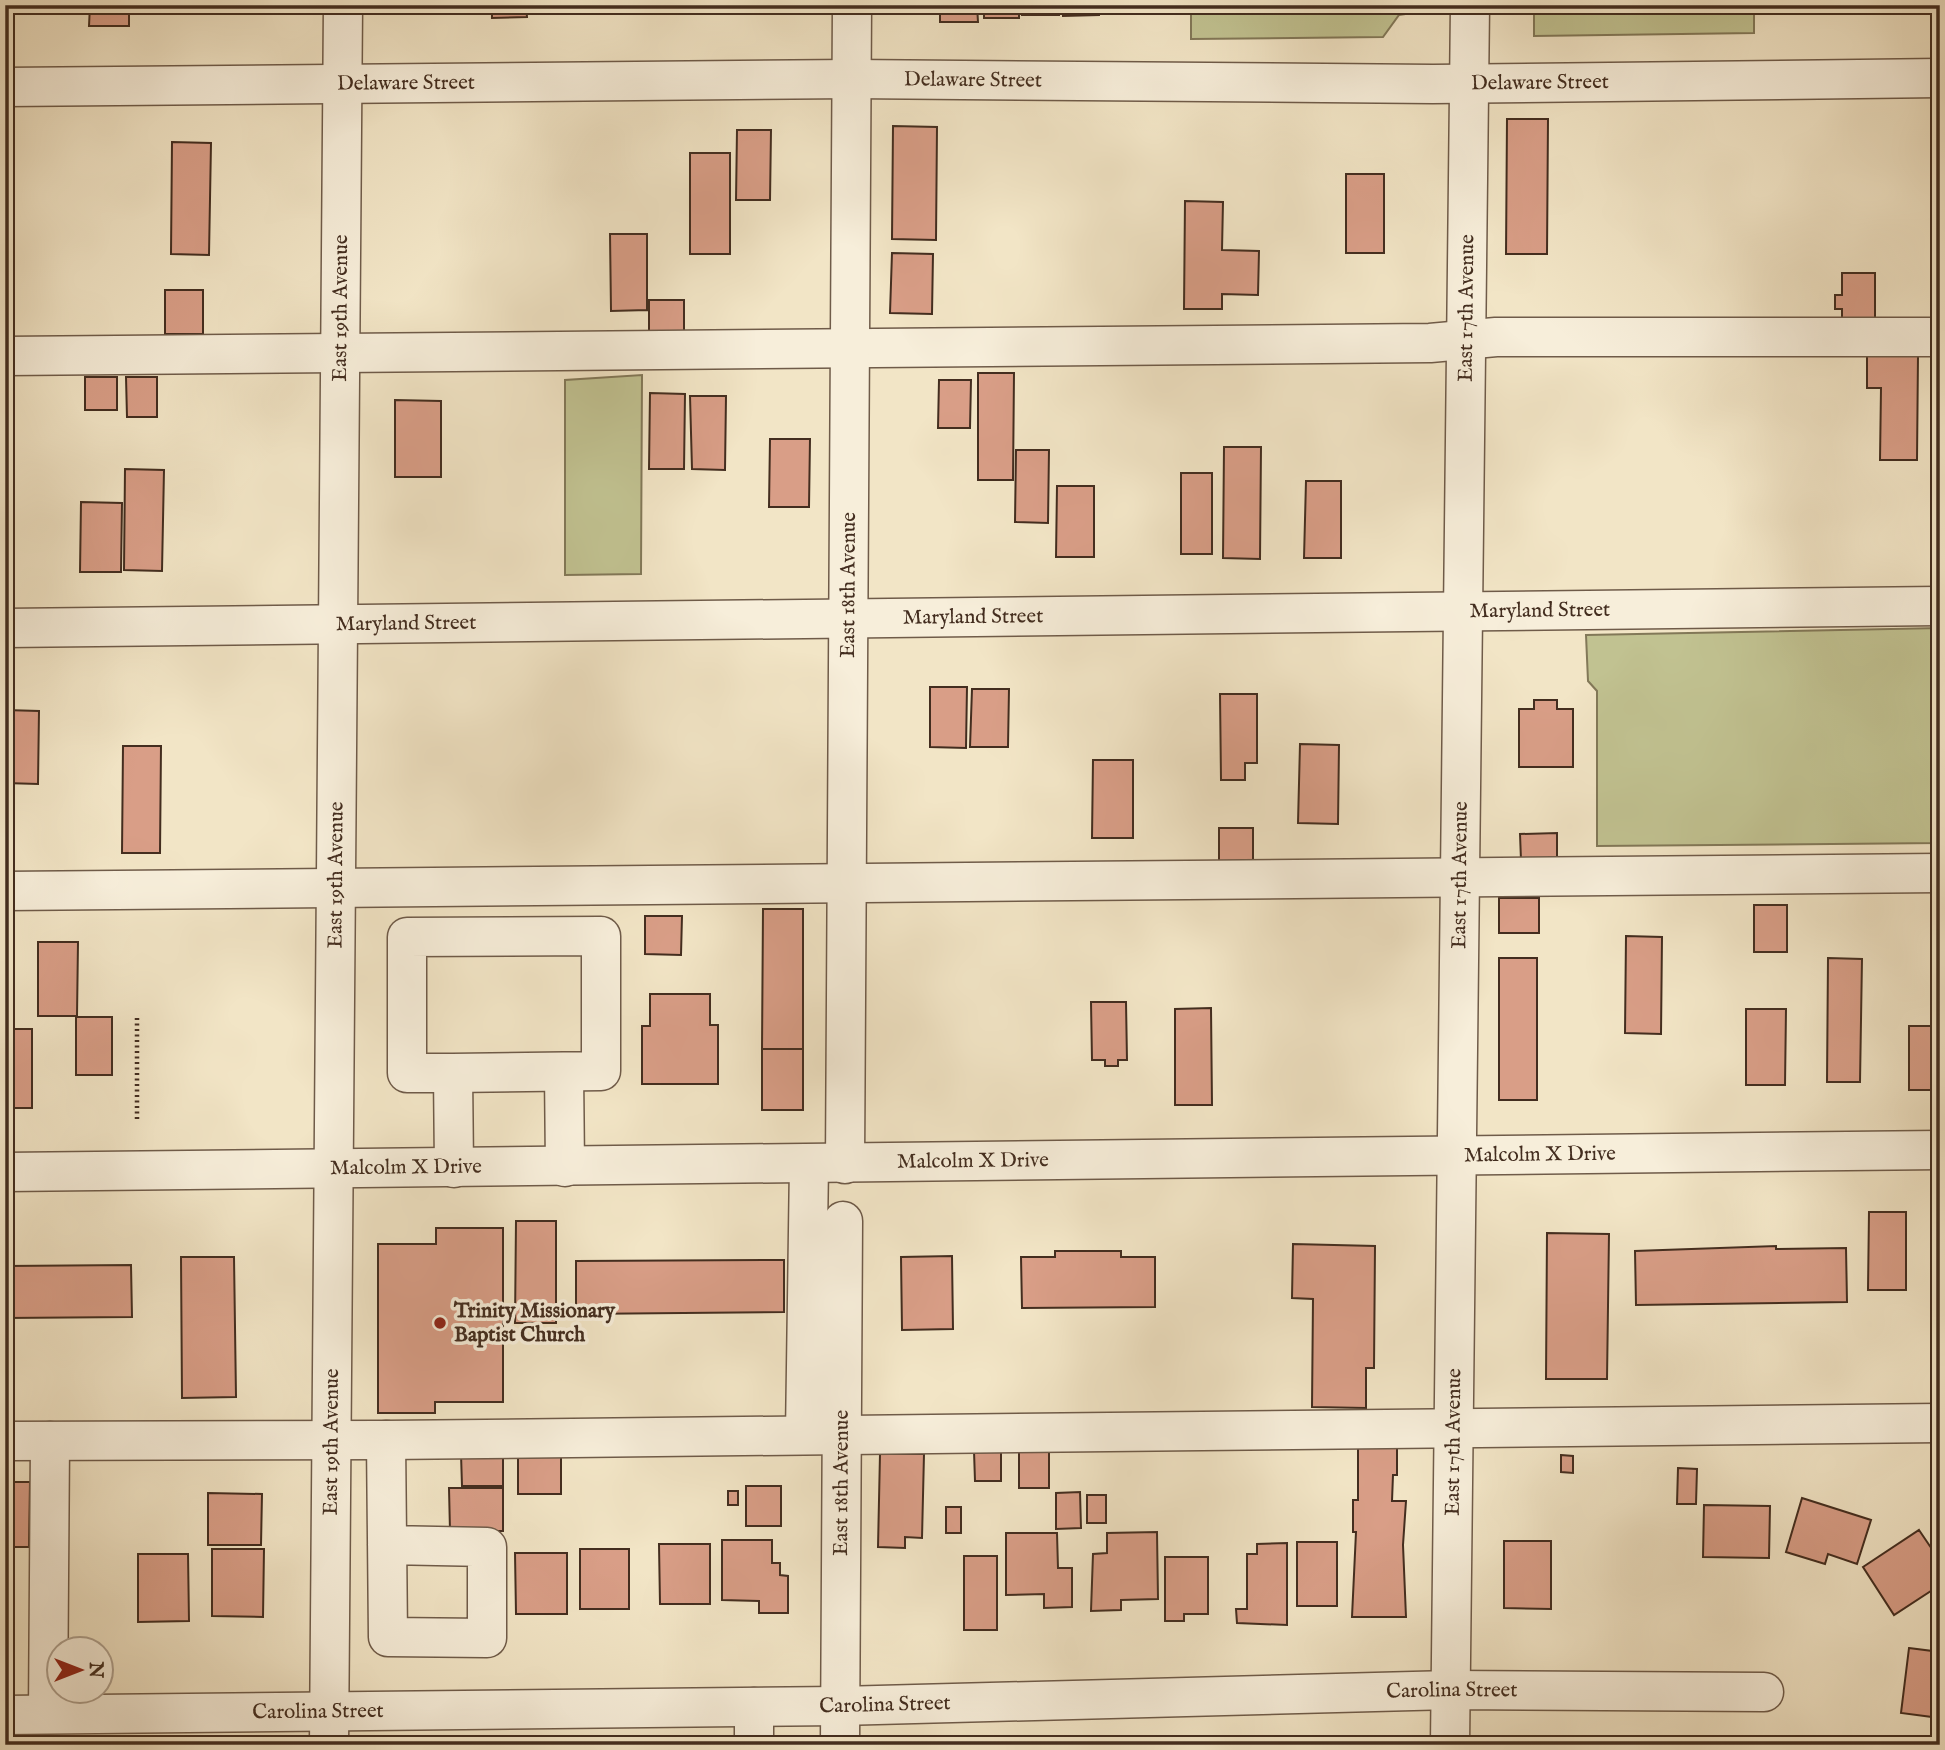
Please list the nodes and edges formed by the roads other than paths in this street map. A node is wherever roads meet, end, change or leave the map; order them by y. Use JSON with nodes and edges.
{"nodes":[{"id":1,"x":344,"y":5,"type":"edge"},
{"id":2,"x":852,"y":5,"type":"edge"},
{"id":3,"x":1470,"y":5,"type":"edge"},
{"id":4,"x":1940,"y":78,"type":"edge"},
{"id":5,"x":852,"y":79,"type":"junction"},
{"id":6,"x":343,"y":83,"type":"junction"},
{"id":7,"x":1469,"y":83,"type":"junction"},
{"id":8,"x":5,"y":87,"type":"edge"},
{"id":9,"x":1940,"y":337,"type":"edge"},
{"id":10,"x":1466,"y":339,"type":"junction"},
{"id":11,"x":851,"y":347,"type":"junction"},
{"id":12,"x":341,"y":353,"type":"junction"},
{"id":13,"x":5,"y":356,"type":"edge"},
{"id":14,"x":1940,"y":607,"type":"edge"},
{"id":15,"x":1463,"y":612,"type":"junction"},
{"id":16,"x":849,"y":619,"type":"junction"},
{"id":17,"x":339,"y":624,"type":"junction"},
{"id":18,"x":5,"y":628,"type":"edge"},
{"id":19,"x":1940,"y":873,"type":"edge"},
{"id":20,"x":1461,"y":878,"type":"junction"},
{"id":21,"x":846,"y":884,"type":"junction"},
{"id":22,"x":338,"y":887,"type":"junction"},
{"id":23,"x":5,"y":891,"type":"edge"},
{"id":24,"x":564,"y":1072,"type":"junction"},
{"id":25,"x":453,"y":1073,"type":"junction"},
{"id":26,"x":1940,"y":1150,"type":"edge"},
{"id":27,"x":1457,"y":1156,"type":"junction"},
{"id":28,"x":827,"y":1164,"type":"junction"},
{"id":29,"x":565,"y":1167,"type":"junction"},
{"id":30,"x":454,"y":1168,"type":"junction"},
{"id":31,"x":336,"y":1170,"type":"junction"},
{"id":32,"x":5,"y":1172,"type":"edge"},
{"id":33,"x":843,"y":1221,"type":"dead end"},
{"id":34,"x":1940,"y":1423,"type":"edge"},
{"id":35,"x":1454,"y":1428,"type":"junction"},
{"id":36,"x":805,"y":1435,"type":"junction"},
{"id":37,"x":842,"y":1435,"type":"junction"},
{"id":38,"x":333,"y":1440,"type":"junction"},
{"id":39,"x":386,"y":1440,"type":"junction"},
{"id":40,"x":5,"y":1441,"type":"edge"},
{"id":41,"x":50,"y":1441,"type":"junction"},
{"id":42,"x":387,"y":1545,"type":"dead end"},
{"id":43,"x":1451,"y":1690,"type":"junction"},
{"id":44,"x":1764,"y":1692,"type":"dead end"},
{"id":45,"x":840,"y":1706,"type":"junction"},
{"id":46,"x":754,"y":1707,"type":"junction"},
{"id":47,"x":48,"y":1714,"type":"junction"},
{"id":48,"x":5,"y":1715,"type":"edge"},
{"id":49,"x":330,"y":1727,"type":"edge"},
{"id":50,"x":754,"y":1745,"type":"edge"},
{"id":51,"x":840,"y":1745,"type":"edge"},
{"id":52,"x":1450,"y":1745,"type":"edge"}],
"edges":[{"from":1,"to":6,"type":"street","name":"East 19th Avenue"},
{"from":2,"to":5,"type":"street","name":"East 18th Avenue"},
{"from":3,"to":7,"type":"street","name":"East 17th Avenue"},
{"from":4,"to":7,"type":"street","name":"Delaware Street"},
{"from":5,"to":6,"type":"street","name":"Delaware Street"},
{"from":5,"to":7,"type":"street","name":"Delaware Street"},
{"from":5,"to":11,"type":"street","name":"East 18th Avenue"},
{"from":6,"to":8,"type":"street","name":"Delaware Street"},
{"from":6,"to":12,"type":"street","name":"East 19th Avenue"},
{"from":7,"to":10,"type":"street","name":"East 17th Avenue"},
{"from":9,"to":10,"type":"street"},
{"from":10,"to":11,"type":"street"},
{"from":10,"to":15,"type":"street","name":"East 17th Avenue"},
{"from":11,"to":12,"type":"street"},
{"from":11,"to":16,"type":"street","name":"East 18th Avenue"},
{"from":12,"to":13,"type":"street"},
{"from":12,"to":17,"type":"street","name":"East 19th Avenue"},
{"from":14,"to":15,"type":"street","name":"Maryland Street"},
{"from":15,"to":16,"type":"street","name":"Maryland Street"},
{"from":15,"to":20,"type":"street","name":"East 17th Avenue"},
{"from":16,"to":17,"type":"street","name":"Maryland Street"},
{"from":16,"to":21,"type":"street","name":"East 18th Avenue"},
{"from":17,"to":18,"type":"street","name":"Maryland Street"},
{"from":17,"to":22,"type":"street","name":"East 19th Avenue"},
{"from":19,"to":20,"type":"street"},
{"from":20,"to":21,"type":"street"},
{"from":20,"to":27,"type":"street","name":"East 17th Avenue"},
{"from":21,"to":22,"type":"street"},
{"from":21,"to":28,"type":"street","name":"East 18th Avenue"},
{"from":22,"to":23,"type":"street"},
{"from":22,"to":31,"type":"street","name":"East 19th Avenue"},
{"from":24,"to":25,"type":"street"},
{"from":24,"to":25,"type":"street"},
{"from":24,"to":29,"type":"street"},
{"from":25,"to":30,"type":"street"},
{"from":26,"to":27,"type":"street","name":"Malcolm X Drive"},
{"from":27,"to":28,"type":"street","name":"Malcolm X Drive"},
{"from":27,"to":35,"type":"street","name":"East 17th Avenue"},
{"from":28,"to":29,"type":"street","name":"Malcolm X Drive"},
{"from":28,"to":36,"type":"street","name":"East 18th Avenue"},
{"from":29,"to":30,"type":"street","name":"Malcolm X Drive"},
{"from":30,"to":31,"type":"street","name":"Malcolm X Drive"},
{"from":31,"to":32,"type":"street","name":"Malcolm X Drive"},
{"from":31,"to":38,"type":"street","name":"East 19th Avenue"},
{"from":33,"to":37,"type":"street","name":"East 18th Avenue"},
{"from":34,"to":35,"type":"street"},
{"from":35,"to":37,"type":"street"},
{"from":35,"to":43,"type":"street","name":"East 17th Avenue"},
{"from":36,"to":37,"type":"street"},
{"from":36,"to":39,"type":"street"},
{"from":37,"to":45,"type":"street","name":"East 18th Avenue"},
{"from":38,"to":39,"type":"street"},
{"from":38,"to":41,"type":"street"},
{"from":38,"to":49,"type":"street","name":"East 19th Avenue"},
{"from":39,"to":42,"type":"street"},
{"from":40,"to":41,"type":"street"},
{"from":41,"to":47,"type":"street"},
{"from":43,"to":44,"type":"street","name":"Carolina Street"},
{"from":43,"to":45,"type":"street","name":"Carolina Street"},
{"from":43,"to":52,"type":"street","name":"East 17th Avenue"},
{"from":45,"to":46,"type":"street","name":"Carolina Street"},
{"from":45,"to":51,"type":"street","name":"East 18th Avenue"},
{"from":46,"to":49,"type":"street","name":"Carolina Street"},
{"from":46,"to":50,"type":"street"},
{"from":47,"to":48,"type":"street","name":"Carolina Street"},
{"from":47,"to":49,"type":"street","name":"Carolina Street"}]}
